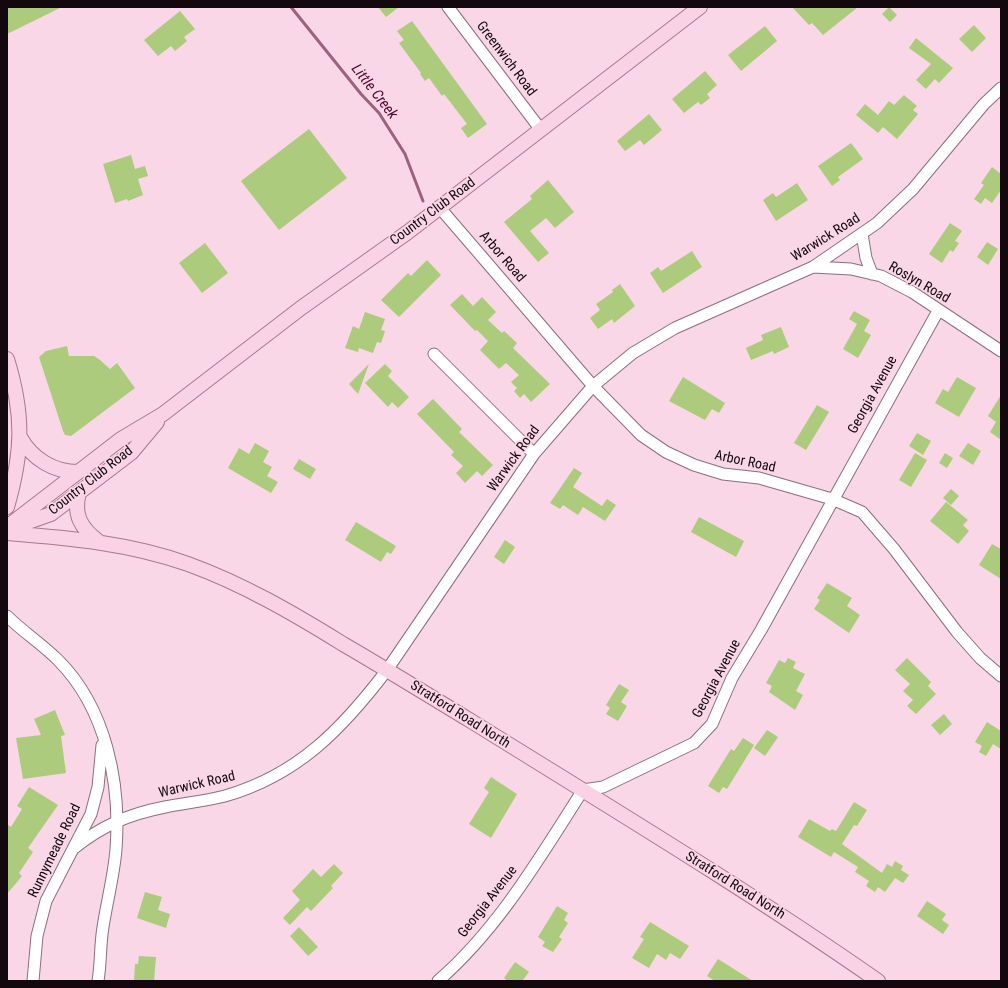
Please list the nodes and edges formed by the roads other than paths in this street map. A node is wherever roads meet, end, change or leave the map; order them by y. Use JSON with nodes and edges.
{"nodes":[{"id":1,"x":448,"y":7,"type":"edge"},
{"id":2,"x":700,"y":7,"type":"edge"},
{"id":3,"x":1001,"y":88,"type":"edge"},
{"id":4,"x":541,"y":130,"type":"junction"},
{"id":5,"x":440,"y":208,"type":"junction"},
{"id":6,"x":862,"y":234,"type":"junction"},
{"id":7,"x":813,"y":267,"type":"junction"},
{"id":8,"x":872,"y":274,"type":"junction"},
{"id":9,"x":938,"y":311,"type":"junction"},
{"id":10,"x":1001,"y":351,"type":"edge"},
{"id":11,"x":434,"y":354,"type":"dead end"},
{"id":12,"x":7,"y":359,"type":"edge"},
{"id":13,"x":593,"y":386,"type":"junction"},
{"id":14,"x":163,"y":414,"type":"junction"},
{"id":15,"x":20,"y":437,"type":"junction"},
{"id":16,"x":534,"y":454,"type":"junction"},
{"id":17,"x":78,"y":472,"type":"junction"},
{"id":18,"x":79,"y":493,"type":"junction"},
{"id":19,"x":832,"y":499,"type":"junction"},
{"id":20,"x":7,"y":507,"type":"edge"},
{"id":21,"x":7,"y":527,"type":"edge"},
{"id":22,"x":7,"y":530,"type":"edge"},
{"id":23,"x":7,"y":533,"type":"edge"},
{"id":24,"x":99,"y":541,"type":"junction"},
{"id":25,"x":7,"y":616,"type":"edge"},
{"id":26,"x":387,"y":670,"type":"junction"},
{"id":27,"x":1001,"y":676,"type":"edge"},
{"id":28,"x":103,"y":733,"type":"junction"},
{"id":29,"x":583,"y":790,"type":"junction"},
{"id":30,"x":117,"y":820,"type":"junction"},
{"id":31,"x":72,"y":849,"type":"junction"},
{"id":32,"x":33,"y":981,"type":"edge"},
{"id":33,"x":98,"y":981,"type":"edge"},
{"id":34,"x":438,"y":981,"type":"edge"},
{"id":35,"x":878,"y":981,"type":"edge"}],
"edges":[{"from":1,"to":4,"type":"street","name":"Greenwich Road"},
{"from":2,"to":4,"type":"main road","name":"Country Club Road"},
{"from":3,"to":6,"type":"street","name":"Warwick Road"},
{"from":4,"to":5,"type":"main road","name":"Country Club Road"},
{"from":5,"to":13,"type":"street","name":"Arbor Road"},
{"from":5,"to":14,"type":"main road","name":"Country Club Road"},
{"from":6,"to":7,"type":"street","name":"Warwick Road"},
{"from":6,"to":8,"type":"street"},
{"from":7,"to":8,"type":"street","name":"Roslyn Road"},
{"from":7,"to":13,"type":"street","name":"Warwick Road"},
{"from":8,"to":9,"type":"street","name":"Roslyn Road"},
{"from":9,"to":10,"type":"street","name":"Roslyn Road"},
{"from":9,"to":19,"type":"street","name":"Georgia Avenue"},
{"from":11,"to":16,"type":"street"},
{"from":12,"to":15,"type":"main road"},
{"from":13,"to":16,"type":"street","name":"Warwick Road"},
{"from":13,"to":19,"type":"street","name":"Arbor Road"},
{"from":14,"to":17,"type":"main road","name":"Country Club Road"},
{"from":14,"to":18,"type":"main road","name":"Country Club Road"},
{"from":15,"to":17,"type":"main road"},
{"from":15,"to":20,"type":"main road"},
{"from":16,"to":26,"type":"street","name":"Warwick Road"},
{"from":17,"to":21,"type":"main road","name":"Country Club Road"},
{"from":18,"to":22,"type":"main road","name":"Country Club Road"},
{"from":18,"to":24,"type":"main road"},
{"from":19,"to":27,"type":"street","name":"Arbor Road"},
{"from":19,"to":29,"type":"street","name":"Georgia Avenue"},
{"from":23,"to":24,"type":"main road","name":"Stratford Road North"},
{"from":24,"to":26,"type":"main road","name":"Stratford Road North"},
{"from":25,"to":28,"type":"street","name":"Runnymeade Road"},
{"from":26,"to":29,"type":"main road","name":"Stratford Road North"},
{"from":26,"to":30,"type":"street","name":"Warwick Road"},
{"from":28,"to":30,"type":"street","name":"Runnymeade Road"},
{"from":28,"to":31,"type":"street","name":"Runnymeade Road"},
{"from":29,"to":34,"type":"street","name":"Georgia Avenue"},
{"from":29,"to":35,"type":"main road","name":"Stratford Road North"},
{"from":30,"to":31,"type":"street","name":"Warwick Road"},
{"from":30,"to":33,"type":"street","name":"Runnymeade Road"},
{"from":31,"to":32,"type":"street","name":"Runnymeade Road"}]}
